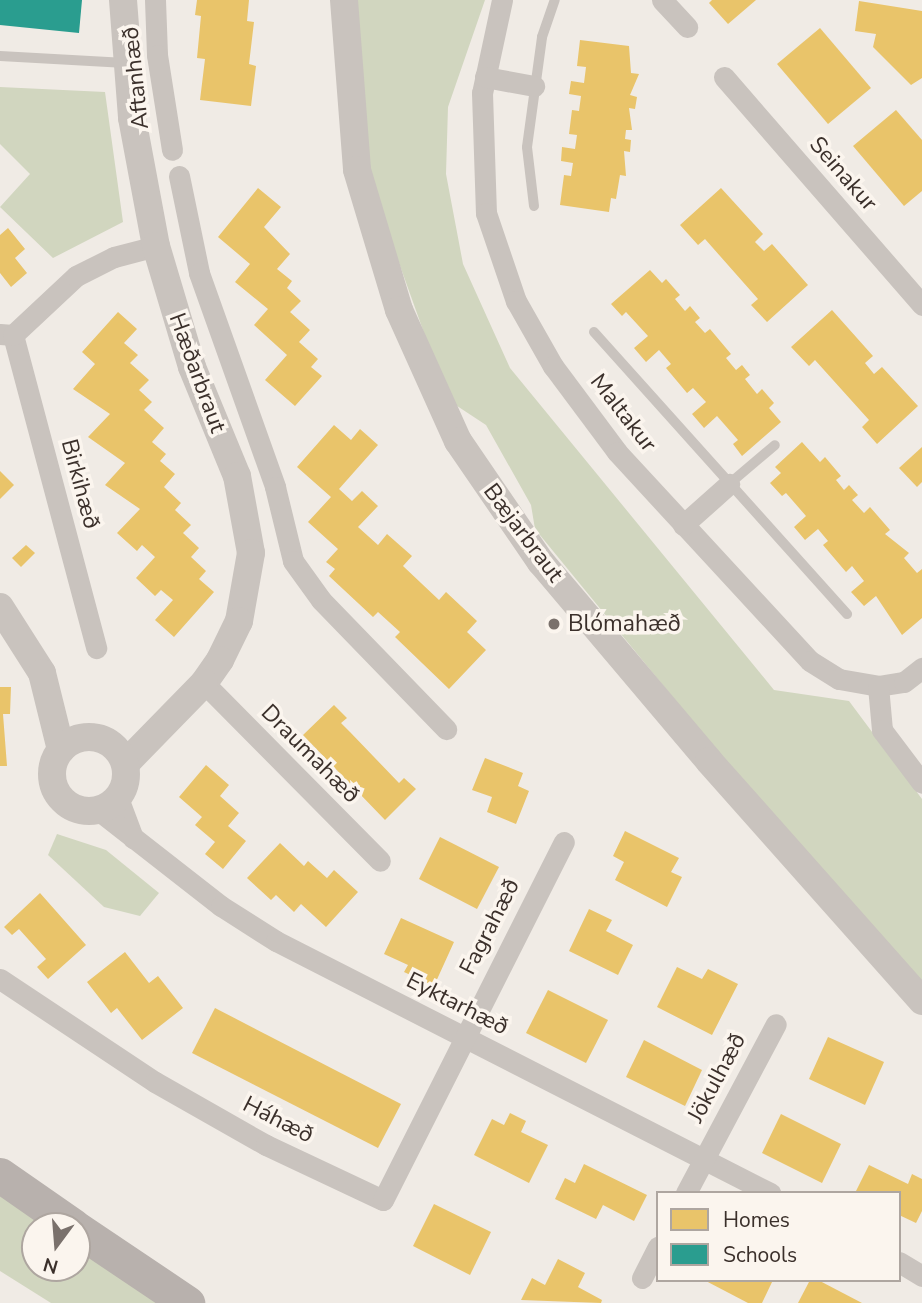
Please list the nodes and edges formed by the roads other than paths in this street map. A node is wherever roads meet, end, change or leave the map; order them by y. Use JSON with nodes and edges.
{"nodes":[{"id":1,"x":123,"y":0,"type":"edge"},
{"id":2,"x":155,"y":0,"type":"edge"},
{"id":3,"x":344,"y":0,"type":"edge"},
{"id":4,"x":502,"y":0,"type":"edge"},
{"id":5,"x":555,"y":0,"type":"edge"},
{"id":6,"x":662,"y":0,"type":"edge"},
{"id":7,"x":687,"y":27,"type":"dead end"},
{"id":8,"x":0,"y":56,"type":"edge"},
{"id":9,"x":126,"y":63,"type":"junction"},
{"id":10,"x":485,"y":76,"type":"junction"},
{"id":11,"x":724,"y":77,"type":"dead end"},
{"id":12,"x":534,"y":86,"type":"junction"},
{"id":13,"x":172,"y":150,"type":"dead end"},
{"id":14,"x":179,"y":176,"type":"dead end"},
{"id":15,"x":534,"y":206,"type":"dead end"},
{"id":16,"x":156,"y":246,"type":"junction"},
{"id":17,"x":922,"y":305,"type":"edge"},
{"id":18,"x":594,"y":332,"type":"dead end"},
{"id":19,"x":7,"y":334,"type":"edge"},
{"id":20,"x":254,"y":430,"type":"junction"},
{"id":21,"x":220,"y":438,"type":"junction"},
{"id":22,"x":775,"y":445,"type":"dead end"},
{"id":23,"x":729,"y":484,"type":"junction"},
{"id":24,"x":682,"y":525,"type":"junction"},
{"id":25,"x":0,"y":607,"type":"edge"},
{"id":26,"x":847,"y":614,"type":"dead end"},
{"id":27,"x":96,"y":648,"type":"dead end"},
{"id":28,"x":922,"y":668,"type":"edge"},
{"id":29,"x":204,"y":683,"type":"junction"},
{"id":30,"x":878,"y":686,"type":"junction"},
{"id":31,"x":446,"y":729,"type":"dead end"},
{"id":32,"x":72,"y":744,"type":"junction"},
{"id":33,"x":118,"y":754,"type":"junction"},
{"id":34,"x":922,"y":783,"type":"edge"},
{"id":35,"x":108,"y":804,"type":"junction"},
{"id":36,"x":564,"y":842,"type":"dead end"},
{"id":37,"x":380,"y":861,"type":"dead end"},
{"id":38,"x":0,"y":979,"type":"edge"},
{"id":39,"x":922,"y":1001,"type":"edge"},
{"id":40,"x":776,"y":1024,"type":"dead end"},
{"id":41,"x":463,"y":1037,"type":"junction"},
{"id":42,"x":704,"y":1158,"type":"junction"},
{"id":43,"x":0,"y":1175,"type":"edge"},
{"id":44,"x":687,"y":1191,"type":"edge"},
{"id":45,"x":766,"y":1191,"type":"edge"},
{"id":46,"x":53,"y":1212,"type":"edge"},
{"id":47,"x":91,"y":1238,"type":"edge"},
{"id":48,"x":656,"y":1251,"type":"edge"},
{"id":49,"x":901,"y":1263,"type":"edge"},
{"id":50,"x":922,"y":1276,"type":"edge"},
{"id":51,"x":642,"y":1278,"type":"dead end"},
{"id":52,"x":187,"y":1303,"type":"edge"}],
"edges":[{"from":1,"to":9,"type":"street","name":"Hæðarbraut"},
{"from":2,"to":13,"type":"street","name":"Aftanhæð"},
{"from":3,"to":39,"type":"street","name":"Bæjarbraut"},
{"from":4,"to":10,"type":"street","name":"Maltakur"},
{"from":5,"to":12,"type":"lane"},
{"from":6,"to":7,"type":"street"},
{"from":8,"to":9,"type":"lane"},
{"from":9,"to":16,"type":"street","name":"Hæðarbraut"},
{"from":10,"to":12,"type":"street"},
{"from":10,"to":24,"type":"street","name":"Maltakur"},
{"from":11,"to":17,"type":"street","name":"Seinakur"},
{"from":12,"to":15,"type":"lane"},
{"from":14,"to":20,"type":"street"},
{"from":16,"to":19,"type":"street","name":"Birkihæð"},
{"from":16,"to":21,"type":"street","name":"Hæðarbraut"},
{"from":18,"to":23,"type":"lane"},
{"from":19,"to":27,"type":"street","name":"Birkihæð"},
{"from":20,"to":21,"type":"street"},
{"from":20,"to":31,"type":"street"},
{"from":21,"to":29,"type":"street","name":"Hæðarbraut"},
{"from":22,"to":23,"type":"lane"},
{"from":23,"to":24,"type":"street"},
{"from":23,"to":26,"type":"lane"},
{"from":24,"to":30,"type":"street","name":"Maltakur"},
{"from":25,"to":32,"type":"street"},
{"from":28,"to":30,"type":"street"},
{"from":29,"to":33,"type":"street","name":"Hæðarbraut"},
{"from":29,"to":37,"type":"street","name":"Draumahæð"},
{"from":30,"to":34,"type":"street"},
{"from":32,"to":33,"type":"street"},
{"from":32,"to":35,"type":"street"},
{"from":33,"to":35,"type":"street"},
{"from":35,"to":41,"type":"street","name":"Eyktarhæð"},
{"from":36,"to":41,"type":"street","name":"Fagrahæð"},
{"from":38,"to":41,"type":"street","name":"Háhæð"},
{"from":40,"to":42,"type":"street","name":"Jökulhæð"},
{"from":41,"to":42,"type":"street","name":"Eyktarhæð"},
{"from":42,"to":44,"type":"street","name":"Jökulhæð"},
{"from":42,"to":45,"type":"street","name":"Eyktarhæð"},
{"from":43,"to":46,"type":"main road"},
{"from":47,"to":52,"type":"main road"},
{"from":48,"to":51,"type":"street"},
{"from":49,"to":50,"type":"street"}]}
